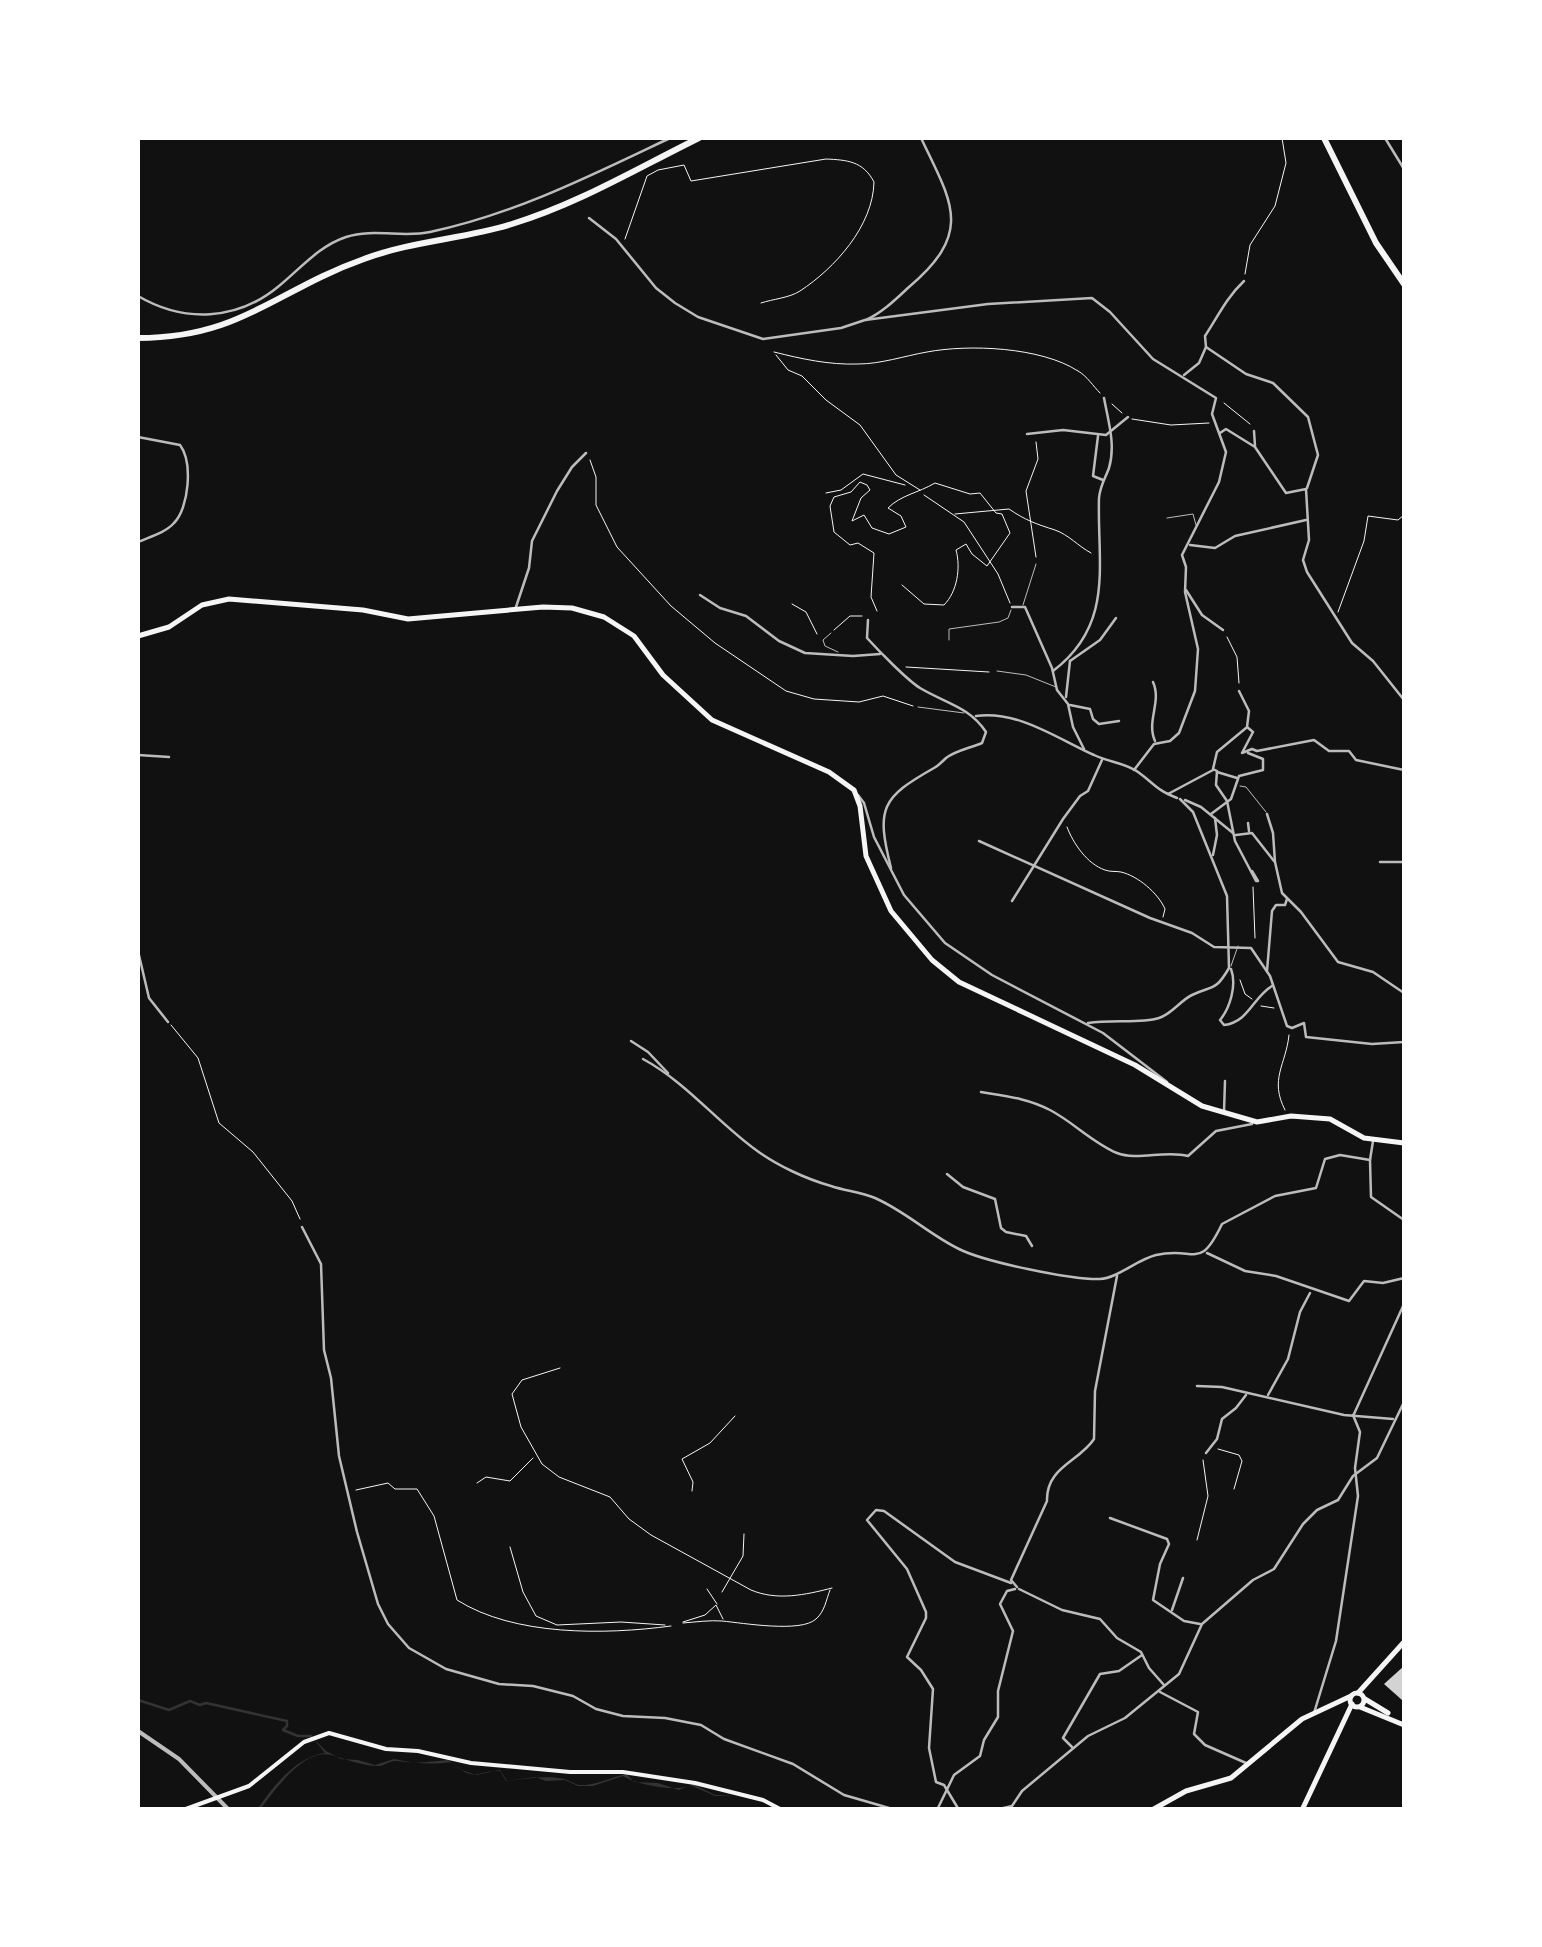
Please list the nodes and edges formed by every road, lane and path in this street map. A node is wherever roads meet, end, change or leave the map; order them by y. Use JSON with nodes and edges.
{"nodes":[{"id":1,"x":670,"y":138,"type":"edge"},
{"id":2,"x":690,"y":138,"type":"edge"},
{"id":3,"x":698,"y":138,"type":"edge"},
{"id":4,"x":921,"y":138,"type":"edge"},
{"id":5,"x":1282,"y":138,"type":"edge"},
{"id":6,"x":1327,"y":138,"type":"edge"},
{"id":7,"x":1386,"y":138,"type":"edge"},
{"id":8,"x":1404,"y":169,"type":"edge"},
{"id":9,"x":588,"y":218,"type":"dead end"},
{"id":10,"x":623,"y":246,"type":"junction"},
{"id":11,"x":1244,"y":281,"type":"joint"},
{"id":12,"x":1404,"y":282,"type":"edge"},
{"id":13,"x":138,"y":296,"type":"edge"},
{"id":14,"x":761,"y":303,"type":"dead end"},
{"id":15,"x":865,"y":320,"type":"junction"},
{"id":16,"x":138,"y":336,"type":"edge"},
{"id":17,"x":1206,"y":347,"type":"junction"},
{"id":18,"x":1184,"y":376,"type":"junction"},
{"id":19,"x":1104,"y":398,"type":"junction"},
{"id":20,"x":1217,"y":400,"type":"junction"},
{"id":21,"x":1128,"y":418,"type":"junction"},
{"id":22,"x":1217,"y":427,"type":"junction"},
{"id":23,"x":1226,"y":430,"type":"junction"},
{"id":24,"x":1254,"y":431,"type":"joint"},
{"id":25,"x":1110,"y":432,"type":"junction"},
{"id":26,"x":1027,"y":434,"type":"dead end"},
{"id":27,"x":1034,"y":434,"type":"junction"},
{"id":28,"x":1098,"y":434,"type":"junction"},
{"id":29,"x":1220,"y":434,"type":"junction"},
{"id":30,"x":138,"y":436,"type":"edge"},
{"id":31,"x":1255,"y":447,"type":"junction"},
{"id":32,"x":586,"y":452,"type":"joint"},
{"id":33,"x":1103,"y":480,"type":"junction"},
{"id":34,"x":910,"y":485,"type":"junction"},
{"id":35,"x":1306,"y":490,"type":"junction"},
{"id":36,"x":826,"y":492,"type":"dead end"},
{"id":37,"x":921,"y":492,"type":"junction"},
{"id":38,"x":994,"y":510,"type":"junction"},
{"id":39,"x":956,"y":514,"type":"junction"},
{"id":40,"x":1404,"y":515,"type":"edge"},
{"id":41,"x":1168,"y":518,"type":"dead end"},
{"id":42,"x":1308,"y":520,"type":"junction"},
{"id":43,"x":1030,"y":524,"type":"junction"},
{"id":44,"x":1196,"y":526,"type":"junction"},
{"id":45,"x":138,"y":542,"type":"edge"},
{"id":46,"x":1188,"y":545,"type":"junction"},
{"id":47,"x":1098,"y":554,"type":"junction"},
{"id":48,"x":990,"y":564,"type":"junction"},
{"id":49,"x":1036,"y":564,"type":"joint"},
{"id":50,"x":902,"y":584,"type":"dead end"},
{"id":51,"x":1184,"y":589,"type":"junction"},
{"id":52,"x":700,"y":594,"type":"dead end"},
{"id":53,"x":792,"y":604,"type":"dead end"},
{"id":54,"x":1023,"y":605,"type":"junction"},
{"id":55,"x":1012,"y":607,"type":"junction"},
{"id":56,"x":515,"y":610,"type":"junction"},
{"id":57,"x":877,"y":610,"type":"dead end"},
{"id":58,"x":1116,"y":618,"type":"dead end"},
{"id":59,"x":866,"y":619,"type":"joint"},
{"id":60,"x":1334,"y":619,"type":"junction"},
{"id":61,"x":1223,"y":630,"type":"joint"},
{"id":62,"x":832,"y":633,"type":"joint"},
{"id":63,"x":138,"y":636,"type":"edge"},
{"id":64,"x":823,"y":640,"type":"junction"},
{"id":65,"x":949,"y":640,"type":"dead end"},
{"id":66,"x":882,"y":654,"type":"junction"},
{"id":67,"x":1071,"y":654,"type":"junction"},
{"id":68,"x":839,"y":656,"type":"junction"},
{"id":69,"x":1070,"y":661,"type":"junction"},
{"id":70,"x":899,"y":667,"type":"junction"},
{"id":71,"x":997,"y":670,"type":"joint"},
{"id":72,"x":1053,"y":671,"type":"junction"},
{"id":73,"x":1153,"y":682,"type":"dead end"},
{"id":74,"x":1056,"y":687,"type":"junction"},
{"id":75,"x":1239,"y":691,"type":"joint"},
{"id":76,"x":1404,"y":700,"type":"edge"},
{"id":77,"x":1067,"y":702,"type":"junction"},
{"id":78,"x":918,"y":707,"type":"joint"},
{"id":79,"x":974,"y":715,"type":"junction"},
{"id":80,"x":1119,"y":721,"type":"dead end"},
{"id":81,"x":1247,"y":727,"type":"junction"},
{"id":82,"x":1156,"y":742,"type":"junction"},
{"id":83,"x":1085,"y":750,"type":"junction"},
{"id":84,"x":1247,"y":752,"type":"junction"},
{"id":85,"x":138,"y":755,"type":"edge"},
{"id":86,"x":169,"y":757,"type":"dead end"},
{"id":87,"x":1103,"y":759,"type":"junction"},
{"id":88,"x":1134,"y":770,"type":"junction"},
{"id":89,"x":1404,"y":770,"type":"edge"},
{"id":90,"x":1214,"y":772,"type":"junction"},
{"id":91,"x":1239,"y":778,"type":"junction"},
{"id":92,"x":1237,"y":786,"type":"junction"},
{"id":93,"x":1168,"y":794,"type":"junction"},
{"id":94,"x":858,"y":795,"type":"junction"},
{"id":95,"x":1227,"y":801,"type":"junction"},
{"id":96,"x":1190,"y":804,"type":"junction"},
{"id":97,"x":1267,"y":814,"type":"joint"},
{"id":98,"x":1212,"y":816,"type":"junction"},
{"id":99,"x":1063,"y":819,"type":"junction"},
{"id":100,"x":1248,"y":823,"type":"dead end"},
{"id":101,"x":1225,"y":826,"type":"junction"},
{"id":102,"x":1249,"y":833,"type":"junction"},
{"id":103,"x":1233,"y":834,"type":"junction"},
{"id":104,"x":979,"y":841,"type":"dead end"},
{"id":105,"x":1234,"y":841,"type":"junction"},
{"id":106,"x":1212,"y":856,"type":"junction"},
{"id":107,"x":1275,"y":862,"type":"junction"},
{"id":108,"x":1380,"y":862,"type":"dead end"},
{"id":109,"x":1404,"y":862,"type":"edge"},
{"id":110,"x":1034,"y":866,"type":"junction"},
{"id":111,"x":891,"y":869,"type":"junction"},
{"id":112,"x":1257,"y":882,"type":"joint"},
{"id":113,"x":1287,"y":898,"type":"junction"},
{"id":114,"x":1012,"y":900,"type":"dead end"},
{"id":115,"x":1160,"y":922,"type":"junction"},
{"id":116,"x":1255,"y":938,"type":"dead end"},
{"id":117,"x":1238,"y":946,"type":"junction"},
{"id":118,"x":1228,"y":948,"type":"junction"},
{"id":119,"x":138,"y":951,"type":"edge"},
{"id":120,"x":1230,"y":967,"type":"junction"},
{"id":121,"x":1267,"y":972,"type":"junction"},
{"id":122,"x":1273,"y":985,"type":"junction"},
{"id":123,"x":1404,"y":993,"type":"edge"},
{"id":124,"x":168,"y":1022,"type":"joint"},
{"id":125,"x":1087,"y":1024,"type":"junction"},
{"id":126,"x":1289,"y":1027,"type":"junction"},
{"id":127,"x":631,"y":1042,"type":"dead end"},
{"id":128,"x":1404,"y":1042,"type":"edge"},
{"id":129,"x":643,"y":1060,"type":"dead end"},
{"id":130,"x":669,"y":1074,"type":"junction"},
{"id":131,"x":1225,"y":1081,"type":"dead end"},
{"id":132,"x":1169,"y":1088,"type":"junction"},
{"id":133,"x":981,"y":1092,"type":"dead end"},
{"id":134,"x":1224,"y":1113,"type":"junction"},
{"id":135,"x":1291,"y":1116,"type":"junction"},
{"id":136,"x":1256,"y":1122,"type":"junction"},
{"id":137,"x":1374,"y":1140,"type":"junction"},
{"id":138,"x":1404,"y":1143,"type":"edge"},
{"id":139,"x":1370,"y":1160,"type":"junction"},
{"id":140,"x":947,"y":1174,"type":"dead end"},
{"id":141,"x":1404,"y":1220,"type":"edge"},
{"id":142,"x":302,"y":1227,"type":"joint"},
{"id":143,"x":1032,"y":1246,"type":"dead end"},
{"id":144,"x":1205,"y":1252,"type":"junction"},
{"id":145,"x":1117,"y":1274,"type":"junction"},
{"id":146,"x":1404,"y":1278,"type":"edge"},
{"id":147,"x":1312,"y":1290,"type":"junction"},
{"id":148,"x":1404,"y":1304,"type":"edge"},
{"id":149,"x":560,"y":1368,"type":"dead end"},
{"id":150,"x":1197,"y":1386,"type":"dead end"},
{"id":151,"x":1247,"y":1393,"type":"junction"},
{"id":152,"x":1268,"y":1396,"type":"junction"},
{"id":153,"x":1404,"y":1402,"type":"edge"},
{"id":154,"x":1353,"y":1415,"type":"junction"},
{"id":155,"x":735,"y":1416,"type":"dead end"},
{"id":156,"x":1394,"y":1420,"type":"junction"},
{"id":157,"x":1212,"y":1448,"type":"junction"},
{"id":158,"x":1206,"y":1452,"type":"joint"},
{"id":159,"x":536,"y":1457,"type":"junction"},
{"id":160,"x":1357,"y":1472,"type":"junction"},
{"id":161,"x":477,"y":1483,"type":"dead end"},
{"id":162,"x":1234,"y":1489,"type":"dead end"},
{"id":163,"x":692,"y":1491,"type":"dead end"},
{"id":164,"x":348,"y":1492,"type":"junction"},
{"id":165,"x":1110,"y":1518,"type":"dead end"},
{"id":166,"x":744,"y":1534,"type":"dead end"},
{"id":167,"x":1198,"y":1540,"type":"dead end"},
{"id":168,"x":510,"y":1548,"type":"dead end"},
{"id":169,"x":728,"y":1578,"type":"junction"},
{"id":170,"x":1184,"y":1578,"type":"dead end"},
{"id":171,"x":1011,"y":1583,"type":"junction"},
{"id":172,"x":1017,"y":1587,"type":"junction"},
{"id":173,"x":706,"y":1589,"type":"dead end"},
{"id":174,"x":722,"y":1592,"type":"dead end"},
{"id":175,"x":717,"y":1604,"type":"dead end"},
{"id":176,"x":1171,"y":1611,"type":"junction"},
{"id":177,"x":725,"y":1622,"type":"junction"},
{"id":178,"x":1202,"y":1624,"type":"junction"},
{"id":179,"x":1404,"y":1642,"type":"edge"},
{"id":180,"x":1143,"y":1654,"type":"junction"},
{"id":181,"x":1166,"y":1686,"type":"junction"},
{"id":182,"x":1158,"y":1691,"type":"junction"},
{"id":183,"x":1357,"y":1700,"type":"junction"},
{"id":184,"x":1314,"y":1712,"type":"junction"},
{"id":185,"x":1404,"y":1723,"type":"edge"},
{"id":186,"x":138,"y":1731,"type":"edge"},
{"id":187,"x":1073,"y":1748,"type":"junction"},
{"id":188,"x":1248,"y":1766,"type":"junction"},
{"id":189,"x":948,"y":1792,"type":"junction"},
{"id":190,"x":218,"y":1797,"type":"junction"},
{"id":191,"x":183,"y":1810,"type":"edge"},
{"id":192,"x":230,"y":1810,"type":"edge"},
{"id":193,"x":782,"y":1810,"type":"edge"},
{"id":194,"x":896,"y":1810,"type":"edge"},
{"id":195,"x":937,"y":1810,"type":"edge"},
{"id":196,"x":959,"y":1810,"type":"edge"},
{"id":197,"x":995,"y":1810,"type":"edge"},
{"id":198,"x":1152,"y":1810,"type":"edge"},
{"id":199,"x":1302,"y":1810,"type":"edge"}],
"edges":[{"from":1,"to":13,"type":"street"},
{"from":2,"to":16,"type":"highway"},
{"from":3,"to":16,"type":"highway"},
{"from":4,"to":15,"type":"street"},
{"from":5,"to":11,"type":"path"},
{"from":6,"to":12,"type":"highway"},
{"from":7,"to":8,"type":"street"},
{"from":9,"to":10,"type":"street"},
{"from":10,"to":14,"type":"path"},
{"from":10,"to":15,"type":"street"},
{"from":11,"to":17,"type":"street"},
{"from":15,"to":18,"type":"street"},
{"from":17,"to":18,"type":"street"},
{"from":17,"to":35,"type":"street"},
{"from":18,"to":20,"type":"street"},
{"from":19,"to":21,"type":"path"},
{"from":19,"to":25,"type":"street"},
{"from":19,"to":34,"type":"path"},
{"from":20,"to":22,"type":"street"},
{"from":20,"to":24,"type":"path"},
{"from":21,"to":22,"type":"path"},
{"from":21,"to":25,"type":"street"},
{"from":22,"to":23,"type":"street"},
{"from":22,"to":29,"type":"street"},
{"from":23,"to":29,"type":"street"},
{"from":23,"to":31,"type":"street"},
{"from":24,"to":31,"type":"street"},
{"from":25,"to":28,"type":"street"},
{"from":25,"to":33,"type":"street"},
{"from":26,"to":27,"type":"street"},
{"from":27,"to":28,"type":"street"},
{"from":27,"to":43,"type":"path"},
{"from":28,"to":33,"type":"street"},
{"from":29,"to":44,"type":"street"},
{"from":30,"to":45,"type":"street"},
{"from":31,"to":35,"type":"street"},
{"from":32,"to":56,"type":"street"},
{"from":32,"to":78,"type":"path"},
{"from":33,"to":47,"type":"street"},
{"from":34,"to":36,"type":"path"},
{"from":34,"to":37,"type":"path"},
{"from":35,"to":42,"type":"street"},
{"from":37,"to":38,"type":"path"},
{"from":37,"to":39,"type":"path"},
{"from":37,"to":57,"type":"path"},
{"from":38,"to":39,"type":"path"},
{"from":38,"to":43,"type":"path"},
{"from":38,"to":48,"type":"path"},
{"from":39,"to":48,"type":"path"},
{"from":40,"to":60,"type":"path"},
{"from":41,"to":44,"type":"lane"},
{"from":42,"to":46,"type":"street"},
{"from":42,"to":60,"type":"street"},
{"from":43,"to":47,"type":"path"},
{"from":43,"to":49,"type":"path"},
{"from":44,"to":46,"type":"street"},
{"from":46,"to":51,"type":"street"},
{"from":47,"to":67,"type":"street"},
{"from":48,"to":50,"type":"path"},
{"from":48,"to":55,"type":"path"},
{"from":49,"to":54,"type":"lane"},
{"from":51,"to":61,"type":"street"},
{"from":51,"to":82,"type":"street"},
{"from":52,"to":68,"type":"street"},
{"from":53,"to":64,"type":"path"},
{"from":54,"to":55,"type":"street"},
{"from":54,"to":72,"type":"street"},
{"from":55,"to":65,"type":"lane"},
{"from":56,"to":63,"type":"main road"},
{"from":56,"to":94,"type":"main road"},
{"from":58,"to":69,"type":"street"},
{"from":59,"to":62,"type":"path"},
{"from":59,"to":66,"type":"street"},
{"from":60,"to":76,"type":"street"},
{"from":61,"to":75,"type":"path"},
{"from":62,"to":64,"type":"lane"},
{"from":64,"to":68,"type":"lane"},
{"from":66,"to":68,"type":"street"},
{"from":66,"to":70,"type":"street"},
{"from":67,"to":69,"type":"street"},
{"from":67,"to":72,"type":"street"},
{"from":69,"to":77,"type":"street"},
{"from":70,"to":71,"type":"path"},
{"from":70,"to":79,"type":"street"},
{"from":71,"to":74,"type":"lane"},
{"from":72,"to":74,"type":"street"},
{"from":73,"to":82,"type":"street"},
{"from":74,"to":77,"type":"street"},
{"from":75,"to":81,"type":"street"},
{"from":77,"to":80,"type":"street"},
{"from":77,"to":83,"type":"street"},
{"from":78,"to":79,"type":"lane"},
{"from":79,"to":83,"type":"street"},
{"from":79,"to":111,"type":"street"},
{"from":81,"to":84,"type":"street"},
{"from":81,"to":90,"type":"street"},
{"from":82,"to":88,"type":"street"},
{"from":83,"to":87,"type":"street"},
{"from":84,"to":89,"type":"street"},
{"from":84,"to":91,"type":"street"},
{"from":85,"to":86,"type":"street"},
{"from":87,"to":88,"type":"street"},
{"from":87,"to":99,"type":"street"},
{"from":88,"to":93,"type":"street"},
{"from":90,"to":91,"type":"street"},
{"from":90,"to":93,"type":"street"},
{"from":90,"to":95,"type":"street"},
{"from":91,"to":92,"type":"street"},
{"from":92,"to":95,"type":"street"},
{"from":92,"to":97,"type":"lane"},
{"from":93,"to":96,"type":"street"},
{"from":94,"to":111,"type":"street"},
{"from":94,"to":132,"type":"main road"},
{"from":95,"to":98,"type":"street"},
{"from":95,"to":103,"type":"street"},
{"from":96,"to":98,"type":"street"},
{"from":96,"to":106,"type":"street"},
{"from":97,"to":107,"type":"street"},
{"from":98,"to":101,"type":"street"},
{"from":98,"to":106,"type":"street"},
{"from":99,"to":110,"type":"street"},
{"from":99,"to":115,"type":"path"},
{"from":100,"to":102,"type":"street"},
{"from":101,"to":103,"type":"street"},
{"from":101,"to":105,"type":"street"},
{"from":102,"to":103,"type":"street"},
{"from":102,"to":107,"type":"street"},
{"from":103,"to":105,"type":"street"},
{"from":104,"to":110,"type":"street"},
{"from":105,"to":112,"type":"street"},
{"from":106,"to":118,"type":"street"},
{"from":107,"to":113,"type":"street"},
{"from":108,"to":109,"type":"street"},
{"from":110,"to":114,"type":"street"},
{"from":110,"to":115,"type":"street"},
{"from":111,"to":125,"type":"street"},
{"from":112,"to":116,"type":"path"},
{"from":113,"to":121,"type":"street"},
{"from":113,"to":123,"type":"street"},
{"from":115,"to":118,"type":"street"},
{"from":117,"to":118,"type":"street"},
{"from":117,"to":120,"type":"lane"},
{"from":117,"to":121,"type":"street"},
{"from":118,"to":120,"type":"street"},
{"from":119,"to":124,"type":"street"},
{"from":120,"to":122,"type":"street"},
{"from":120,"to":125,"type":"street"},
{"from":121,"to":122,"type":"street"},
{"from":122,"to":126,"type":"street"},
{"from":124,"to":142,"type":"path"},
{"from":125,"to":132,"type":"street"},
{"from":126,"to":128,"type":"street"},
{"from":126,"to":135,"type":"path"},
{"from":127,"to":130,"type":"street"},
{"from":129,"to":130,"type":"street"},
{"from":130,"to":145,"type":"street"},
{"from":131,"to":134,"type":"street"},
{"from":132,"to":134,"type":"main road"},
{"from":133,"to":136,"type":"street"},
{"from":134,"to":136,"type":"main road"},
{"from":135,"to":136,"type":"main road"},
{"from":135,"to":137,"type":"main road"},
{"from":137,"to":138,"type":"main road"},
{"from":137,"to":139,"type":"street"},
{"from":139,"to":141,"type":"street"},
{"from":139,"to":144,"type":"street"},
{"from":140,"to":143,"type":"street"},
{"from":142,"to":164,"type":"street"},
{"from":144,"to":145,"type":"street"},
{"from":144,"to":147,"type":"street"},
{"from":145,"to":171,"type":"street"},
{"from":146,"to":147,"type":"street"},
{"from":147,"to":152,"type":"street"},
{"from":148,"to":154,"type":"street"},
{"from":149,"to":159,"type":"path"},
{"from":150,"to":151,"type":"street"},
{"from":151,"to":152,"type":"street"},
{"from":151,"to":157,"type":"street"},
{"from":152,"to":154,"type":"street"},
{"from":153,"to":156,"type":"street"},
{"from":154,"to":156,"type":"street"},
{"from":154,"to":160,"type":"street"},
{"from":155,"to":163,"type":"path"},
{"from":156,"to":160,"type":"street"},
{"from":157,"to":158,"type":"street"},
{"from":157,"to":162,"type":"path"},
{"from":158,"to":167,"type":"path"},
{"from":159,"to":161,"type":"path"},
{"from":159,"to":169,"type":"path"},
{"from":160,"to":178,"type":"street"},
{"from":160,"to":184,"type":"street"},
{"from":164,"to":168,"type":"path"},
{"from":164,"to":194,"type":"street"},
{"from":165,"to":176,"type":"street"},
{"from":166,"to":169,"type":"path"},
{"from":169,"to":174,"type":"path"},
{"from":169,"to":177,"type":"path"},
{"from":170,"to":176,"type":"street"},
{"from":171,"to":172,"type":"street"},
{"from":171,"to":189,"type":"street"},
{"from":172,"to":180,"type":"street"},
{"from":172,"to":189,"type":"street"},
{"from":173,"to":175,"type":"path"},
{"from":176,"to":178,"type":"street"},
{"from":177,"to":177,"type":"path"},
{"from":178,"to":181,"type":"street"},
{"from":179,"to":183,"type":"main road"},
{"from":180,"to":181,"type":"street"},
{"from":180,"to":187,"type":"street"},
{"from":181,"to":182,"type":"street"},
{"from":182,"to":187,"type":"street"},
{"from":182,"to":188,"type":"street"},
{"from":183,"to":184,"type":"main road"},
{"from":183,"to":185,"type":"main road"},
{"from":183,"to":199,"type":"main road"},
{"from":184,"to":188,"type":"main road"},
{"from":186,"to":190,"type":"street"},
{"from":187,"to":197,"type":"street"},
{"from":188,"to":198,"type":"main road"},
{"from":189,"to":195,"type":"street"},
{"from":189,"to":196,"type":"street"},
{"from":190,"to":191,"type":"main road"},
{"from":190,"to":192,"type":"street"},
{"from":190,"to":193,"type":"main road"}]}
